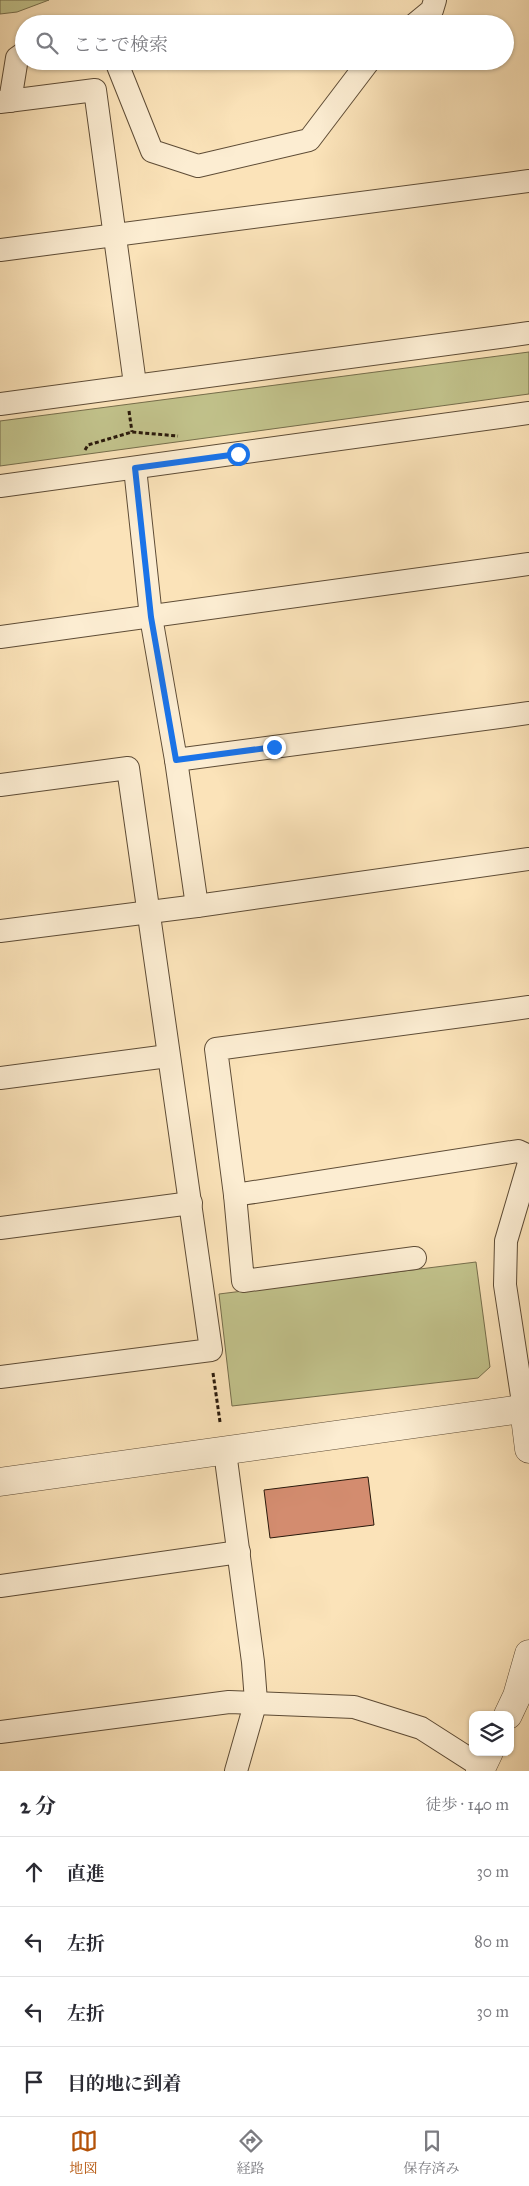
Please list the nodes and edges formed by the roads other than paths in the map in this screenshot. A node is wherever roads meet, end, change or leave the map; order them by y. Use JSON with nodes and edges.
{"nodes":[{"id":1,"x":435,"y":0,"type":"edge"},
{"id":2,"x":426,"y":15,"type":"edge"},
{"id":3,"x":15,"y":62,"type":"edge"},
{"id":4,"x":120,"y":70,"type":"edge"},
{"id":5,"x":362,"y":70,"type":"edge"},
{"id":6,"x":5,"y":102,"type":"edge"},
{"id":7,"x":529,"y":181,"type":"edge"},
{"id":8,"x":114,"y":235,"type":"junction"},
{"id":9,"x":0,"y":250,"type":"edge"},
{"id":10,"x":529,"y":333,"type":"edge"},
{"id":11,"x":135,"y":384,"type":"junction"},
{"id":12,"x":0,"y":404,"type":"edge"},
{"id":13,"x":529,"y":413,"type":"edge"},
{"id":14,"x":135,"y":468,"type":"junction"},
{"id":15,"x":0,"y":486,"type":"edge"},
{"id":16,"x":529,"y":564,"type":"edge"},
{"id":17,"x":151,"y":617,"type":"junction"},
{"id":18,"x":0,"y":637,"type":"edge"},
{"id":19,"x":529,"y":713,"type":"edge"},
{"id":20,"x":176,"y":760,"type":"junction"},
{"id":21,"x":0,"y":785,"type":"edge"},
{"id":22,"x":529,"y":859,"type":"edge"},
{"id":23,"x":197,"y":906,"type":"junction"},
{"id":24,"x":150,"y":912,"type":"junction"},
{"id":25,"x":0,"y":931,"type":"edge"},
{"id":26,"x":529,"y":1007,"type":"edge"},
{"id":27,"x":168,"y":1056,"type":"junction"},
{"id":28,"x":0,"y":1078,"type":"edge"},
{"id":29,"x":529,"y":1156,"type":"edge"},
{"id":30,"x":529,"y":1162,"type":"edge"},
{"id":31,"x":235,"y":1195,"type":"junction"},
{"id":32,"x":191,"y":1203,"type":"junction"},
{"id":33,"x":0,"y":1228,"type":"edge"},
{"id":34,"x":416,"y":1258,"type":"dead end"},
{"id":35,"x":0,"y":1377,"type":"edge"},
{"id":36,"x":526,"y":1409,"type":"edge"},
{"id":37,"x":529,"y":1449,"type":"edge"},
{"id":38,"x":225,"y":1452,"type":"junction"},
{"id":39,"x":0,"y":1482,"type":"edge"},
{"id":40,"x":239,"y":1552,"type":"junction"},
{"id":41,"x":0,"y":1586,"type":"edge"},
{"id":42,"x":529,"y":1654,"type":"edge"},
{"id":43,"x":256,"y":1701,"type":"junction"},
{"id":44,"x":510,"y":1711,"type":"edge"},
{"id":45,"x":0,"y":1732,"type":"edge"},
{"id":46,"x":484,"y":1763,"type":"edge"},
{"id":47,"x":236,"y":1771,"type":"edge"}],
"edges":[{"from":1,"to":2,"type":"street"},
{"from":3,"to":6,"type":"street"},
{"from":4,"to":5,"type":"street"},
{"from":6,"to":8,"type":"street"},
{"from":7,"to":8,"type":"street"},
{"from":8,"to":9,"type":"street"},
{"from":8,"to":11,"type":"street"},
{"from":10,"to":11,"type":"street"},
{"from":11,"to":12,"type":"street"},
{"from":13,"to":14,"type":"street"},
{"from":14,"to":15,"type":"street"},
{"from":14,"to":17,"type":"street"},
{"from":16,"to":17,"type":"street"},
{"from":17,"to":18,"type":"street"},
{"from":17,"to":20,"type":"street"},
{"from":19,"to":20,"type":"street"},
{"from":20,"to":23,"type":"street"},
{"from":21,"to":24,"type":"street"},
{"from":22,"to":23,"type":"street"},
{"from":23,"to":24,"type":"street"},
{"from":24,"to":25,"type":"street"},
{"from":24,"to":27,"type":"street"},
{"from":26,"to":31,"type":"street"},
{"from":27,"to":28,"type":"street"},
{"from":27,"to":32,"type":"street"},
{"from":29,"to":31,"type":"street"},
{"from":30,"to":36,"type":"street"},
{"from":31,"to":34,"type":"street"},
{"from":32,"to":33,"type":"street"},
{"from":32,"to":35,"type":"street"},
{"from":36,"to":37,"type":"street"},
{"from":36,"to":38,"type":"street"},
{"from":38,"to":39,"type":"street"},
{"from":38,"to":40,"type":"street"},
{"from":40,"to":41,"type":"street"},
{"from":40,"to":43,"type":"street"},
{"from":42,"to":44,"type":"street"},
{"from":43,"to":45,"type":"street"},
{"from":43,"to":46,"type":"street"},
{"from":43,"to":47,"type":"street"}]}
